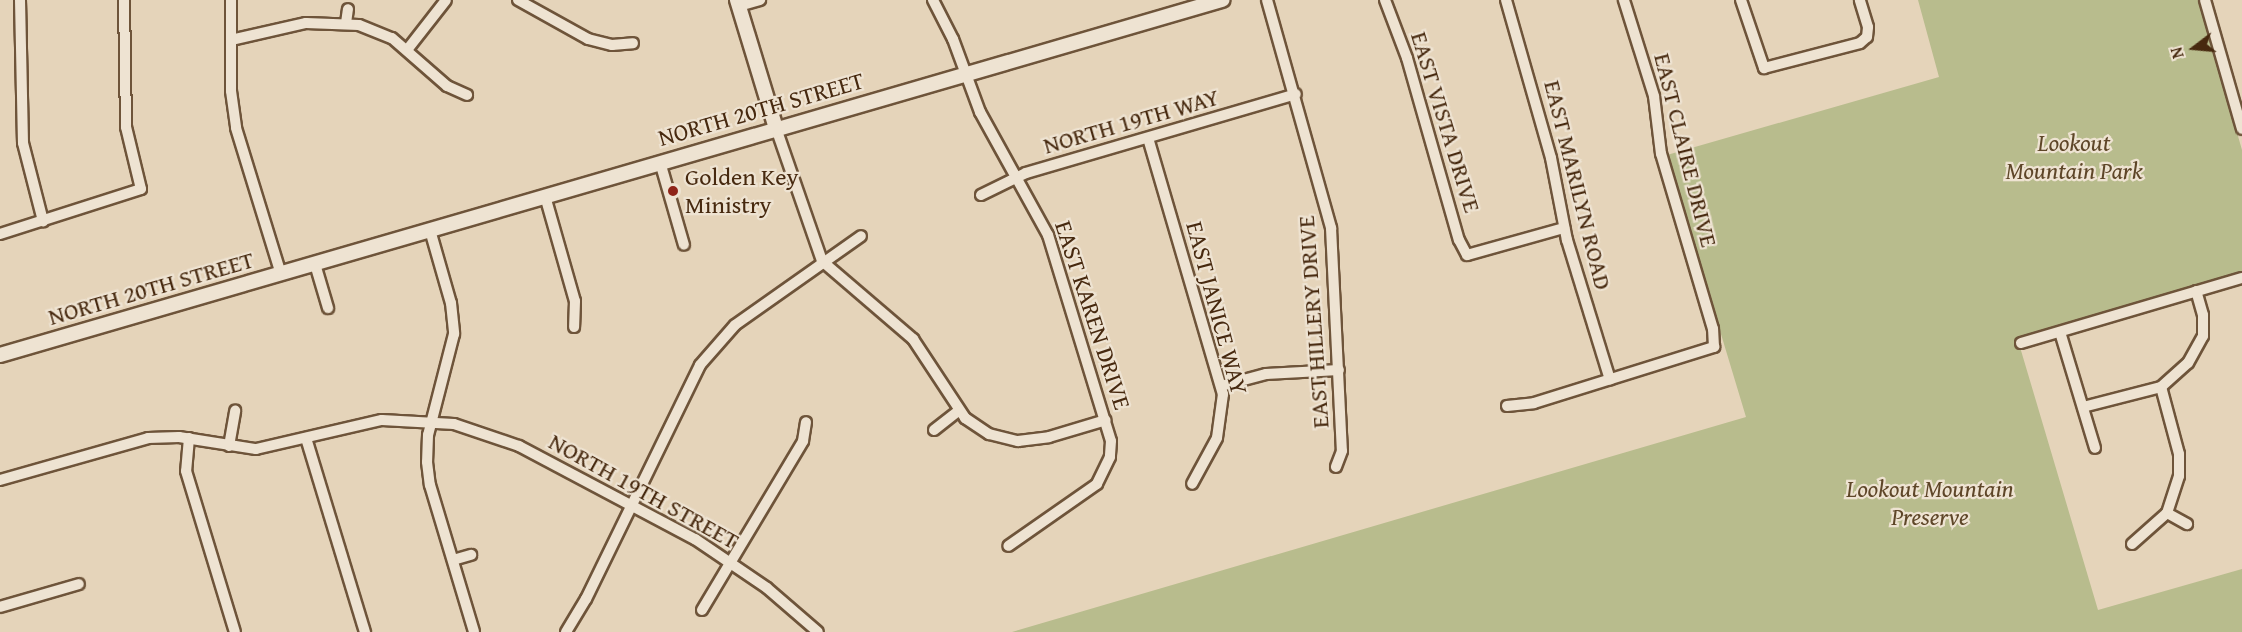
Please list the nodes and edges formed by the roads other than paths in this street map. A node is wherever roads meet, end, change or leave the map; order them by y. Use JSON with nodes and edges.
{"nodes":[{"id":1,"x":20,"y":0,"type":"edge"},
{"id":2,"x":124,"y":0,"type":"edge"},
{"id":3,"x":231,"y":0,"type":"edge"},
{"id":4,"x":446,"y":0,"type":"edge"},
{"id":5,"x":518,"y":0,"type":"edge"},
{"id":6,"x":760,"y":0,"type":"edge"},
{"id":7,"x":933,"y":0,"type":"edge"},
{"id":8,"x":1221,"y":0,"type":"edge"},
{"id":9,"x":1267,"y":0,"type":"edge"},
{"id":10,"x":1506,"y":0,"type":"edge"},
{"id":11,"x":1623,"y":0,"type":"edge"},
{"id":12,"x":1741,"y":0,"type":"edge"},
{"id":13,"x":1860,"y":0,"type":"edge"},
{"id":14,"x":2205,"y":0,"type":"edge"},
{"id":15,"x":1393,"y":1,"type":"edge"},
{"id":16,"x":738,"y":3,"type":"edge"},
{"id":17,"x":348,"y":9,"type":"dead end"},
{"id":18,"x":346,"y":23,"type":"junction"},
{"id":19,"x":231,"y":40,"type":"junction"},
{"id":20,"x":633,"y":43,"type":"dead end"},
{"id":21,"x":407,"y":50,"type":"junction"},
{"id":22,"x":965,"y":73,"type":"junction"},
{"id":23,"x":1296,"y":94,"type":"junction"},
{"id":24,"x":467,"y":95,"type":"dead end"},
{"id":25,"x":776,"y":128,"type":"junction"},
{"id":26,"x":2242,"y":129,"type":"edge"},
{"id":27,"x":1148,"y":138,"type":"junction"},
{"id":28,"x":660,"y":162,"type":"junction"},
{"id":29,"x":1016,"y":177,"type":"junction"},
{"id":30,"x":981,"y":195,"type":"dead end"},
{"id":31,"x":545,"y":196,"type":"junction"},
{"id":32,"x":43,"y":221,"type":"junction"},
{"id":33,"x":1564,"y":228,"type":"junction"},
{"id":34,"x":430,"y":230,"type":"junction"},
{"id":35,"x":0,"y":234,"type":"edge"},
{"id":36,"x":861,"y":236,"type":"dead end"},
{"id":37,"x":684,"y":245,"type":"dead end"},
{"id":38,"x":822,"y":261,"type":"junction"},
{"id":39,"x":315,"y":264,"type":"junction"},
{"id":40,"x":280,"y":274,"type":"junction"},
{"id":41,"x":2242,"y":278,"type":"edge"},
{"id":42,"x":2196,"y":291,"type":"junction"},
{"id":43,"x":328,"y":308,"type":"dead end"},
{"id":44,"x":574,"y":327,"type":"dead end"},
{"id":45,"x":2060,"y":332,"type":"junction"},
{"id":46,"x":2021,"y":343,"type":"dead end"},
{"id":47,"x":0,"y":355,"type":"edge"},
{"id":48,"x":1339,"y":370,"type":"junction"},
{"id":49,"x":1610,"y":380,"type":"junction"},
{"id":50,"x":1221,"y":386,"type":"junction"},
{"id":51,"x":2161,"y":387,"type":"junction"},
{"id":52,"x":1507,"y":406,"type":"dead end"},
{"id":53,"x":2083,"y":407,"type":"junction"},
{"id":54,"x":235,"y":411,"type":"dead end"},
{"id":55,"x":958,"y":411,"type":"junction"},
{"id":56,"x":432,"y":420,"type":"junction"},
{"id":57,"x":1106,"y":420,"type":"junction"},
{"id":58,"x":806,"y":422,"type":"dead end"},
{"id":59,"x":934,"y":430,"type":"dead end"},
{"id":60,"x":189,"y":438,"type":"junction"},
{"id":61,"x":306,"y":438,"type":"junction"},
{"id":62,"x":228,"y":446,"type":"junction"},
{"id":63,"x":2095,"y":448,"type":"dead end"},
{"id":64,"x":1336,"y":468,"type":"dead end"},
{"id":65,"x":0,"y":480,"type":"edge"},
{"id":66,"x":1192,"y":484,"type":"dead end"},
{"id":67,"x":631,"y":504,"type":"junction"},
{"id":68,"x":2167,"y":513,"type":"junction"},
{"id":69,"x":2187,"y":524,"type":"dead end"},
{"id":70,"x":2133,"y":544,"type":"dead end"},
{"id":71,"x":1008,"y":546,"type":"dead end"},
{"id":72,"x":471,"y":555,"type":"dead end"},
{"id":73,"x":453,"y":560,"type":"junction"},
{"id":74,"x":732,"y":562,"type":"junction"},
{"id":75,"x":79,"y":584,"type":"dead end"},
{"id":76,"x":0,"y":607,"type":"edge"},
{"id":77,"x":702,"y":610,"type":"dead end"},
{"id":78,"x":235,"y":632,"type":"edge"},
{"id":79,"x":365,"y":632,"type":"edge"},
{"id":80,"x":474,"y":632,"type":"edge"},
{"id":81,"x":566,"y":632,"type":"edge"},
{"id":82,"x":818,"y":632,"type":"edge"}],
"edges":[{"from":1,"to":32,"type":"street"},
{"from":2,"to":32,"type":"street"},
{"from":3,"to":19,"type":"street"},
{"from":4,"to":21,"type":"street"},
{"from":5,"to":20,"type":"street"},
{"from":6,"to":16,"type":"street"},
{"from":7,"to":22,"type":"street","name":"EAST KAREN DRIVE"},
{"from":8,"to":22,"type":"street","name":"NORTH 20TH STREET"},
{"from":9,"to":23,"type":"street","name":"EAST HILLERY DRIVE"},
{"from":10,"to":33,"type":"street","name":"EAST MARILYN ROAD"},
{"from":11,"to":49,"type":"street","name":"EAST CLAIRE DRIVE"},
{"from":12,"to":13,"type":"street"},
{"from":14,"to":26,"type":"street"},
{"from":15,"to":33,"type":"street","name":"EAST VISTA DRIVE"},
{"from":16,"to":25,"type":"street"},
{"from":17,"to":18,"type":"street"},
{"from":18,"to":19,"type":"street"},
{"from":18,"to":21,"type":"street"},
{"from":19,"to":40,"type":"street"},
{"from":21,"to":24,"type":"street"},
{"from":22,"to":25,"type":"street","name":"NORTH 20TH STREET"},
{"from":22,"to":29,"type":"street","name":"EAST KAREN DRIVE"},
{"from":23,"to":27,"type":"street","name":"NORTH 19TH WAY"},
{"from":23,"to":48,"type":"street","name":"EAST HILLERY DRIVE"},
{"from":25,"to":28,"type":"street","name":"NORTH 20TH STREET"},
{"from":25,"to":38,"type":"street"},
{"from":27,"to":29,"type":"street","name":"NORTH 19TH WAY"},
{"from":27,"to":50,"type":"street","name":"EAST JANICE WAY"},
{"from":28,"to":31,"type":"street","name":"NORTH 20TH STREET"},
{"from":28,"to":37,"type":"street"},
{"from":29,"to":30,"type":"street","name":"NORTH 19TH WAY"},
{"from":29,"to":57,"type":"street","name":"EAST KAREN DRIVE"},
{"from":31,"to":34,"type":"street","name":"NORTH 20TH STREET"},
{"from":31,"to":44,"type":"street"},
{"from":32,"to":35,"type":"street"},
{"from":33,"to":49,"type":"street","name":"EAST MARILYN ROAD"},
{"from":34,"to":39,"type":"street","name":"NORTH 20TH STREET"},
{"from":34,"to":56,"type":"street"},
{"from":36,"to":38,"type":"street"},
{"from":38,"to":55,"type":"street"},
{"from":38,"to":67,"type":"street"},
{"from":39,"to":40,"type":"street","name":"NORTH 20TH STREET"},
{"from":39,"to":43,"type":"street"},
{"from":40,"to":47,"type":"street","name":"NORTH 20TH STREET"},
{"from":41,"to":42,"type":"street"},
{"from":42,"to":45,"type":"street"},
{"from":42,"to":51,"type":"street"},
{"from":45,"to":46,"type":"street"},
{"from":45,"to":53,"type":"street"},
{"from":48,"to":50,"type":"street"},
{"from":48,"to":64,"type":"street","name":"EAST HILLERY DRIVE"},
{"from":49,"to":52,"type":"street"},
{"from":50,"to":66,"type":"street","name":"EAST JANICE WAY"},
{"from":51,"to":53,"type":"street"},
{"from":51,"to":68,"type":"street"},
{"from":53,"to":63,"type":"street"},
{"from":54,"to":62,"type":"street"},
{"from":55,"to":57,"type":"street"},
{"from":55,"to":59,"type":"street"},
{"from":56,"to":61,"type":"street","name":"NORTH 19TH STREET"},
{"from":56,"to":67,"type":"street","name":"NORTH 19TH STREET"},
{"from":56,"to":73,"type":"street"},
{"from":57,"to":71,"type":"street","name":"EAST KAREN DRIVE"},
{"from":58,"to":74,"type":"street"},
{"from":60,"to":62,"type":"street","name":"NORTH 19TH STREET"},
{"from":60,"to":65,"type":"street","name":"NORTH 19TH STREET"},
{"from":60,"to":78,"type":"street"},
{"from":61,"to":62,"type":"street","name":"NORTH 19TH STREET"},
{"from":61,"to":79,"type":"street"},
{"from":67,"to":74,"type":"street","name":"NORTH 19TH STREET"},
{"from":67,"to":81,"type":"street"},
{"from":68,"to":69,"type":"street"},
{"from":68,"to":70,"type":"street"},
{"from":72,"to":73,"type":"street"},
{"from":73,"to":80,"type":"street"},
{"from":74,"to":77,"type":"street"},
{"from":74,"to":82,"type":"street","name":"NORTH 19TH STREET"},
{"from":75,"to":76,"type":"street"}]}
